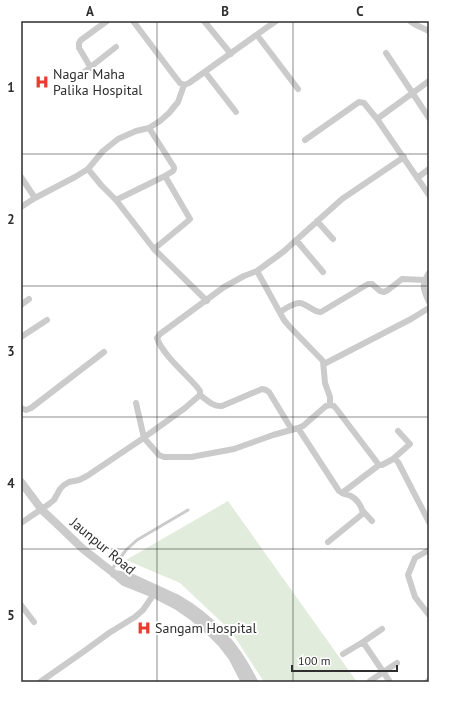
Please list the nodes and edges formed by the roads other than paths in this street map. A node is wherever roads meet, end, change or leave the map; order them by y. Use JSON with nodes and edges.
{"nodes":[{"id":1,"x":133,"y":21,"type":"edge"},
{"id":2,"x":204,"y":21,"type":"edge"},
{"id":3,"x":275,"y":21,"type":"edge"},
{"id":4,"x":410,"y":21,"type":"edge"},
{"id":5,"x":102,"y":22,"type":"edge"},
{"id":6,"x":429,"y":31,"type":"edge"},
{"id":7,"x":257,"y":35,"type":"junction"},
{"id":8,"x":116,"y":47,"type":"dead end"},
{"id":9,"x":386,"y":53,"type":"dead end"},
{"id":10,"x":231,"y":54,"type":"junction"},
{"id":11,"x":91,"y":68,"type":"junction"},
{"id":12,"x":205,"y":72,"type":"junction"},
{"id":13,"x":74,"y":80,"type":"dead end"},
{"id":14,"x":429,"y":81,"type":"edge"},
{"id":15,"x":184,"y":85,"type":"junction"},
{"id":16,"x":298,"y":89,"type":"dead end"},
{"id":17,"x":412,"y":93,"type":"junction"},
{"id":18,"x":236,"y":112,"type":"dead end"},
{"id":19,"x":429,"y":118,"type":"edge"},
{"id":20,"x":377,"y":119,"type":"junction"},
{"id":21,"x":149,"y":128,"type":"junction"},
{"id":22,"x":305,"y":140,"type":"dead end"},
{"id":23,"x":404,"y":158,"type":"junction"},
{"id":24,"x":88,"y":168,"type":"junction"},
{"id":25,"x":429,"y":169,"type":"edge"},
{"id":26,"x":164,"y":176,"type":"junction"},
{"id":27,"x":21,"y":177,"type":"edge"},
{"id":28,"x":418,"y":178,"type":"junction"},
{"id":29,"x":429,"y":195,"type":"edge"},
{"id":30,"x":35,"y":198,"type":"junction"},
{"id":31,"x":116,"y":200,"type":"junction"},
{"id":32,"x":21,"y":207,"type":"edge"},
{"id":33,"x":318,"y":220,"type":"junction"},
{"id":34,"x":333,"y":239,"type":"dead end"},
{"id":35,"x":296,"y":240,"type":"junction"},
{"id":36,"x":154,"y":249,"type":"junction"},
{"id":37,"x":257,"y":271,"type":"junction"},
{"id":38,"x":323,"y":272,"type":"dead end"},
{"id":39,"x":429,"y":273,"type":"edge"},
{"id":40,"x":425,"y":280,"type":"junction"},
{"id":41,"x":29,"y":300,"type":"dead end"},
{"id":42,"x":207,"y":300,"type":"junction"},
{"id":43,"x":429,"y":302,"type":"edge"},
{"id":44,"x":21,"y":305,"type":"edge"},
{"id":45,"x":429,"y":308,"type":"edge"},
{"id":46,"x":280,"y":312,"type":"junction"},
{"id":47,"x":47,"y":320,"type":"dead end"},
{"id":48,"x":21,"y":337,"type":"edge"},
{"id":49,"x":104,"y":352,"type":"dead end"},
{"id":50,"x":324,"y":364,"type":"junction"},
{"id":51,"x":200,"y":395,"type":"junction"},
{"id":52,"x":136,"y":403,"type":"dead end"},
{"id":53,"x":330,"y":404,"type":"junction"},
{"id":54,"x":21,"y":408,"type":"edge"},
{"id":55,"x":295,"y":429,"type":"junction"},
{"id":56,"x":398,"y":431,"type":"dead end"},
{"id":57,"x":144,"y":438,"type":"junction"},
{"id":58,"x":393,"y":459,"type":"junction"},
{"id":59,"x":379,"y":465,"type":"junction"},
{"id":60,"x":21,"y":482,"type":"edge"},
{"id":61,"x":342,"y":493,"type":"junction"},
{"id":62,"x":42,"y":510,"type":"junction"},
{"id":63,"x":188,"y":510,"type":"dead end"},
{"id":64,"x":362,"y":510,"type":"junction"},
{"id":65,"x":372,"y":521,"type":"dead end"},
{"id":66,"x":429,"y":522,"type":"edge"},
{"id":67,"x":21,"y":523,"type":"edge"},
{"id":68,"x":328,"y":542,"type":"dead end"},
{"id":69,"x":429,"y":550,"type":"edge"},
{"id":70,"x":112,"y":572,"type":"junction"},
{"id":71,"x":155,"y":592,"type":"junction"},
{"id":72,"x":21,"y":605,"type":"edge"},
{"id":73,"x":429,"y":615,"type":"edge"},
{"id":74,"x":34,"y":622,"type":"dead end"},
{"id":75,"x":382,"y":629,"type":"dead end"},
{"id":76,"x":363,"y":642,"type":"junction"},
{"id":77,"x":343,"y":654,"type":"dead end"},
{"id":78,"x":397,"y":662,"type":"dead end"},
{"id":79,"x":383,"y":672,"type":"junction"},
{"id":80,"x":241,"y":680,"type":"edge"},
{"id":81,"x":370,"y":681,"type":"edge"},
{"id":82,"x":40,"y":682,"type":"edge"},
{"id":83,"x":254,"y":682,"type":"edge"},
{"id":84,"x":390,"y":682,"type":"edge"}],
"edges":[{"from":1,"to":15,"type":"street"},
{"from":2,"to":10,"type":"street"},
{"from":3,"to":7,"type":"street"},
{"from":4,"to":6,"type":"street"},
{"from":5,"to":11,"type":"street"},
{"from":7,"to":10,"type":"street"},
{"from":7,"to":16,"type":"street"},
{"from":8,"to":11,"type":"street"},
{"from":9,"to":17,"type":"street"},
{"from":10,"to":12,"type":"street"},
{"from":11,"to":13,"type":"street"},
{"from":12,"to":15,"type":"street"},
{"from":12,"to":18,"type":"street"},
{"from":14,"to":17,"type":"street"},
{"from":15,"to":21,"type":"street"},
{"from":17,"to":19,"type":"street"},
{"from":17,"to":20,"type":"street"},
{"from":20,"to":22,"type":"street"},
{"from":20,"to":23,"type":"street"},
{"from":21,"to":24,"type":"street"},
{"from":21,"to":26,"type":"street"},
{"from":23,"to":28,"type":"street"},
{"from":23,"to":33,"type":"street"},
{"from":24,"to":30,"type":"street"},
{"from":24,"to":31,"type":"street"},
{"from":25,"to":28,"type":"street"},
{"from":26,"to":31,"type":"street"},
{"from":26,"to":36,"type":"street"},
{"from":27,"to":30,"type":"street"},
{"from":28,"to":29,"type":"street"},
{"from":30,"to":32,"type":"street"},
{"from":31,"to":36,"type":"street"},
{"from":33,"to":34,"type":"street"},
{"from":33,"to":35,"type":"street"},
{"from":35,"to":37,"type":"street"},
{"from":35,"to":38,"type":"street"},
{"from":36,"to":42,"type":"street"},
{"from":37,"to":42,"type":"street"},
{"from":37,"to":46,"type":"street"},
{"from":39,"to":40,"type":"street"},
{"from":40,"to":43,"type":"street"},
{"from":40,"to":46,"type":"street"},
{"from":41,"to":44,"type":"street"},
{"from":42,"to":51,"type":"street"},
{"from":45,"to":50,"type":"street"},
{"from":46,"to":50,"type":"street"},
{"from":47,"to":48,"type":"street"},
{"from":49,"to":54,"type":"street"},
{"from":50,"to":53,"type":"street"},
{"from":51,"to":55,"type":"street"},
{"from":51,"to":57,"type":"street"},
{"from":52,"to":57,"type":"street"},
{"from":53,"to":55,"type":"street"},
{"from":53,"to":59,"type":"street"},
{"from":55,"to":57,"type":"street"},
{"from":55,"to":61,"type":"street"},
{"from":56,"to":58,"type":"street"},
{"from":57,"to":62,"type":"street"},
{"from":58,"to":59,"type":"street"},
{"from":58,"to":66,"type":"street"},
{"from":59,"to":61,"type":"street"},
{"from":60,"to":62,"type":"street","name":"Jaunpur Road"},
{"from":61,"to":64,"type":"street"},
{"from":62,"to":67,"type":"street"},
{"from":62,"to":70,"type":"street","name":"Jaunpur Road"},
{"from":63,"to":70,"type":"lane"},
{"from":64,"to":65,"type":"street"},
{"from":64,"to":68,"type":"street"},
{"from":69,"to":73,"type":"street"},
{"from":70,"to":71,"type":"street"},
{"from":71,"to":80,"type":"street"},
{"from":71,"to":82,"type":"street"},
{"from":71,"to":83,"type":"street"},
{"from":72,"to":74,"type":"street"},
{"from":75,"to":76,"type":"street"},
{"from":76,"to":77,"type":"street"},
{"from":76,"to":79,"type":"street"},
{"from":78,"to":79,"type":"street"},
{"from":79,"to":81,"type":"street"},
{"from":79,"to":84,"type":"street"}]}
